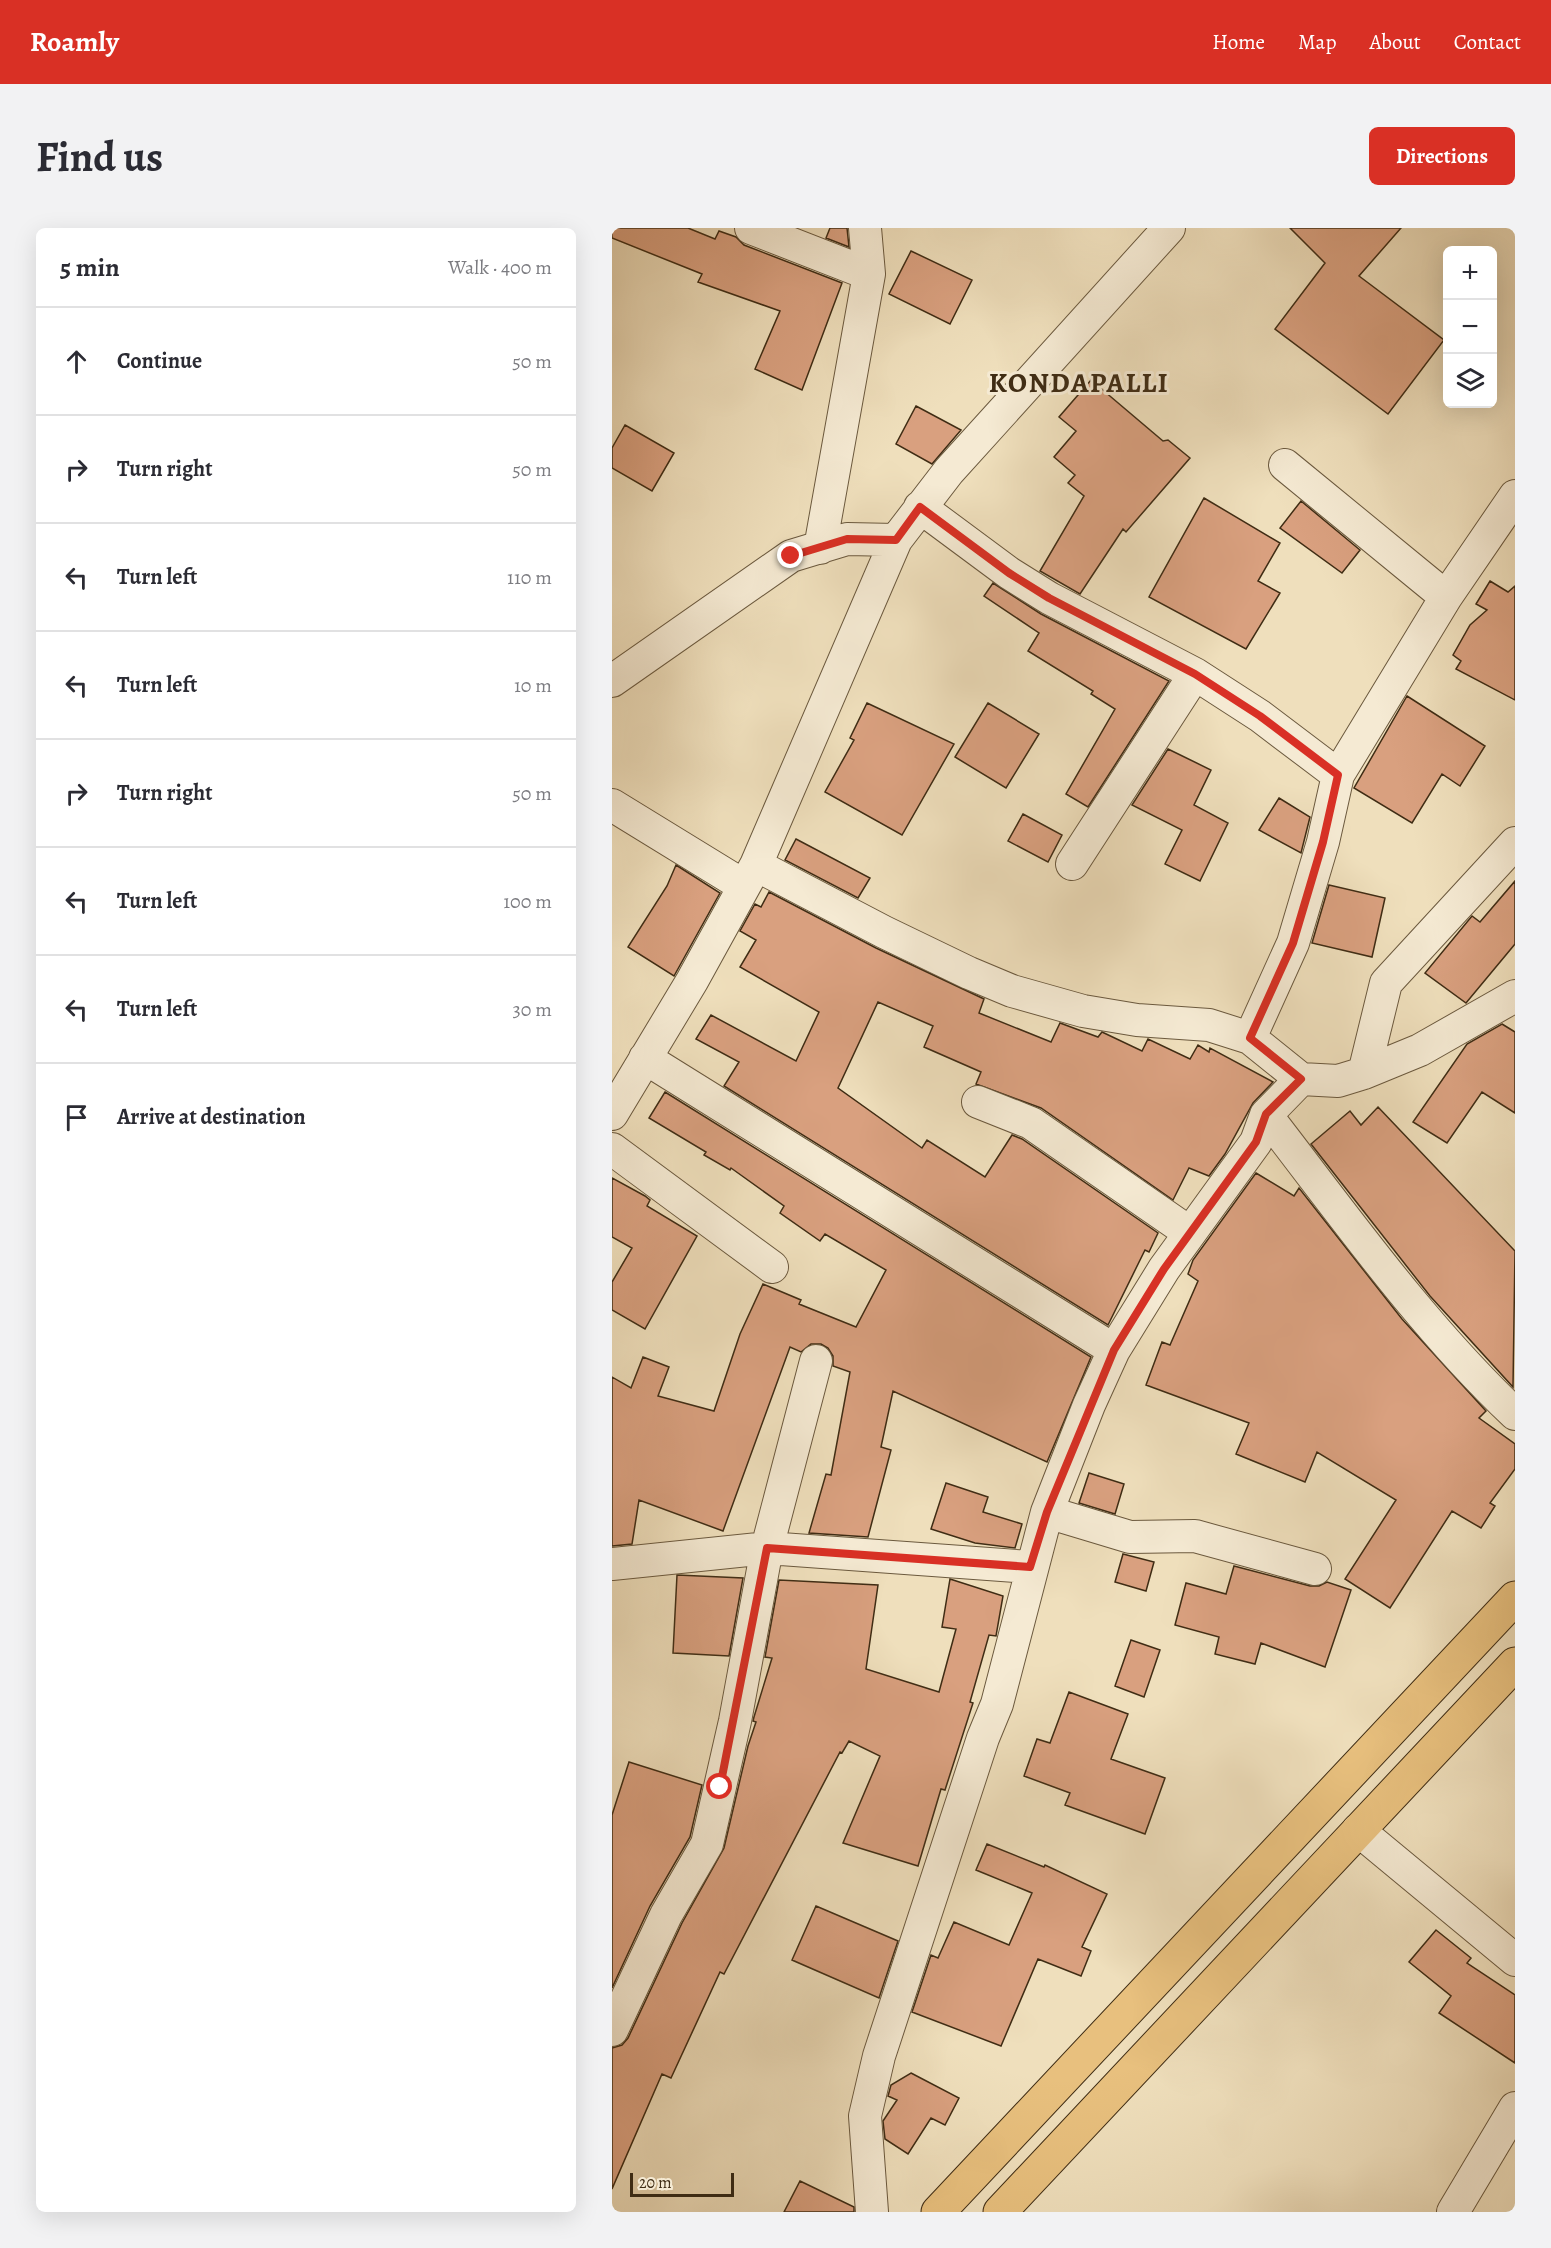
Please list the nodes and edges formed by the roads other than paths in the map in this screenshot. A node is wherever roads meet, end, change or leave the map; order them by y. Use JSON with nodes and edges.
{"nodes":[{"id":1,"x":751,"y":228,"type":"edge"},
{"id":2,"x":865,"y":228,"type":"edge"},
{"id":3,"x":1169,"y":228,"type":"edge"},
{"id":4,"x":869,"y":274,"type":"junction"},
{"id":5,"x":1285,"y":465,"type":"dead end"},
{"id":6,"x":1515,"y":496,"type":"edge"},
{"id":7,"x":920,"y":507,"type":"junction"},
{"id":8,"x":896,"y":540,"type":"junction"},
{"id":9,"x":820,"y":548,"type":"junction"},
{"id":10,"x":1446,"y":597,"type":"junction"},
{"id":11,"x":1195,"y":674,"type":"junction"},
{"id":12,"x":612,"y":681,"type":"edge"},
{"id":13,"x":1338,"y":775,"type":"junction"},
{"id":14,"x":612,"y":805,"type":"edge"},
{"id":15,"x":1515,"y":843,"type":"edge"},
{"id":16,"x":1072,"y":864,"type":"dead end"},
{"id":17,"x":750,"y":875,"type":"junction"},
{"id":18,"x":1515,"y":996,"type":"edge"},
{"id":19,"x":1250,"y":1038,"type":"junction"},
{"id":20,"x":645,"y":1058,"type":"junction"},
{"id":21,"x":1364,"y":1072,"type":"junction"},
{"id":22,"x":1301,"y":1079,"type":"junction"},
{"id":23,"x":978,"y":1102,"type":"dead end"},
{"id":24,"x":612,"y":1114,"type":"edge"},
{"id":25,"x":1266,"y":1114,"type":"junction"},
{"id":26,"x":612,"y":1149,"type":"edge"},
{"id":27,"x":1190,"y":1233,"type":"junction"},
{"id":28,"x":772,"y":1267,"type":"dead end"},
{"id":29,"x":1114,"y":1350,"type":"junction"},
{"id":30,"x":816,"y":1361,"type":"dead end"},
{"id":31,"x":1515,"y":1414,"type":"edge"},
{"id":32,"x":1047,"y":1512,"type":"junction"},
{"id":33,"x":767,"y":1548,"type":"junction"},
{"id":34,"x":612,"y":1564,"type":"edge"},
{"id":35,"x":1030,"y":1567,"type":"junction"},
{"id":36,"x":1315,"y":1569,"type":"dead end"},
{"id":37,"x":1515,"y":1598,"type":"edge"},
{"id":38,"x":1515,"y":1664,"type":"edge"},
{"id":39,"x":1358,"y":1830,"type":"junction"},
{"id":40,"x":1515,"y":1960,"type":"edge"},
{"id":41,"x":612,"y":2030,"type":"edge"},
{"id":42,"x":1515,"y":2108,"type":"edge"},
{"id":43,"x":872,"y":2212,"type":"edge"},
{"id":44,"x":938,"y":2212,"type":"edge"},
{"id":45,"x":1000,"y":2212,"type":"edge"},
{"id":46,"x":1452,"y":2212,"type":"edge"}],
"edges":[{"from":1,"to":4,"type":"street"},
{"from":2,"to":4,"type":"street"},
{"from":3,"to":7,"type":"street"},
{"from":4,"to":9,"type":"street"},
{"from":5,"to":10,"type":"street"},
{"from":6,"to":10,"type":"street"},
{"from":7,"to":8,"type":"street"},
{"from":7,"to":11,"type":"street"},
{"from":8,"to":9,"type":"street"},
{"from":8,"to":17,"type":"street"},
{"from":9,"to":12,"type":"street"},
{"from":10,"to":13,"type":"street"},
{"from":11,"to":13,"type":"street"},
{"from":11,"to":16,"type":"street"},
{"from":13,"to":19,"type":"street"},
{"from":14,"to":17,"type":"street"},
{"from":15,"to":21,"type":"street"},
{"from":17,"to":19,"type":"street"},
{"from":17,"to":20,"type":"street"},
{"from":18,"to":21,"type":"street"},
{"from":19,"to":22,"type":"street"},
{"from":20,"to":24,"type":"street"},
{"from":20,"to":29,"type":"street"},
{"from":21,"to":22,"type":"street"},
{"from":22,"to":25,"type":"street"},
{"from":23,"to":27,"type":"street"},
{"from":25,"to":27,"type":"street"},
{"from":25,"to":31,"type":"street"},
{"from":26,"to":28,"type":"street"},
{"from":27,"to":29,"type":"street"},
{"from":29,"to":32,"type":"street"},
{"from":30,"to":33,"type":"street"},
{"from":32,"to":35,"type":"street"},
{"from":32,"to":36,"type":"street"},
{"from":33,"to":34,"type":"street"},
{"from":33,"to":35,"type":"street"},
{"from":33,"to":41,"type":"street"},
{"from":35,"to":43,"type":"street"},
{"from":37,"to":44,"type":"highway"},
{"from":38,"to":39,"type":"highway"},
{"from":39,"to":40,"type":"street"},
{"from":39,"to":45,"type":"highway"},
{"from":42,"to":46,"type":"street"}]}
